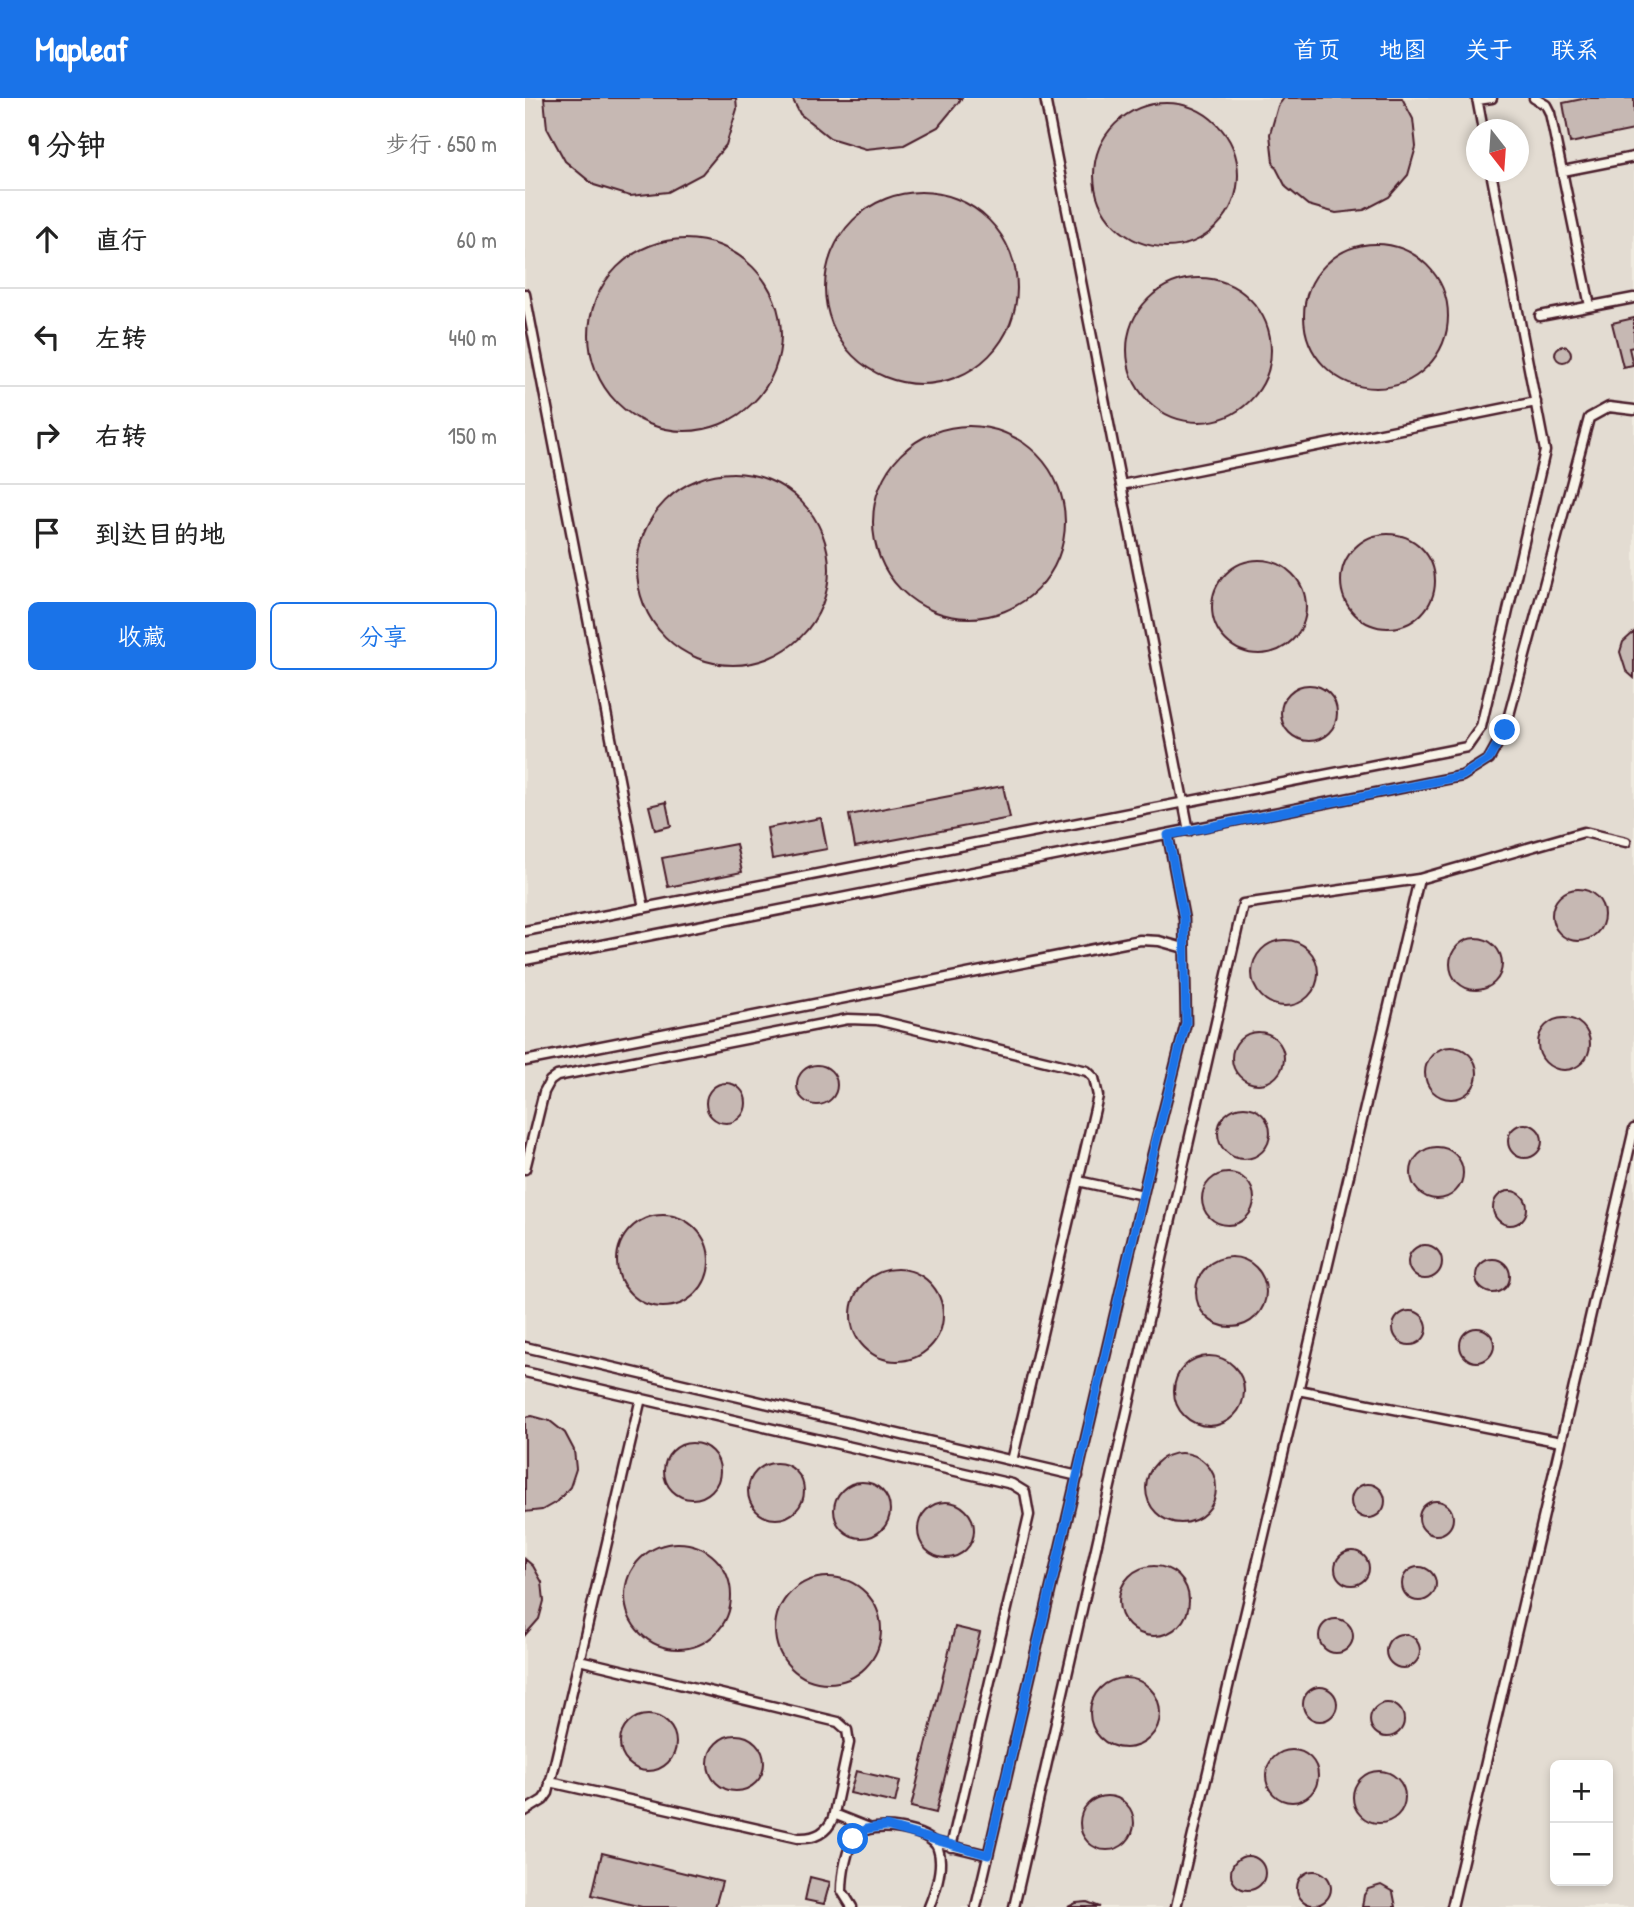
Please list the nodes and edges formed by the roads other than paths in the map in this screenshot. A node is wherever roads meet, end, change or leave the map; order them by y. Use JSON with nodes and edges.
{"nodes":[{"id":1,"x":1045,"y":98,"type":"edge"},
{"id":2,"x":1492,"y":98,"type":"edge"},
{"id":3,"x":1534,"y":98,"type":"edge"},
{"id":4,"x":1477,"y":99,"type":"edge"},
{"id":5,"x":1481,"y":119,"type":"edge"},
{"id":6,"x":1634,"y":157,"type":"edge"},
{"id":7,"x":1563,"y":171,"type":"junction"},
{"id":8,"x":1493,"y":182,"type":"edge"},
{"id":9,"x":525,"y":294,"type":"edge"},
{"id":10,"x":1634,"y":298,"type":"edge"},
{"id":11,"x":1590,"y":306,"type":"junction"},
{"id":12,"x":1540,"y":316,"type":"dead end"},
{"id":13,"x":1536,"y":402,"type":"junction"},
{"id":14,"x":1634,"y":410,"type":"edge"},
{"id":15,"x":1121,"y":485,"type":"junction"},
{"id":16,"x":1183,"y":803,"type":"junction"},
{"id":17,"x":1189,"y":831,"type":"junction"},
{"id":18,"x":1168,"y":835,"type":"junction"},
{"id":19,"x":1626,"y":842,"type":"dead end"},
{"id":20,"x":1419,"y":879,"type":"junction"},
{"id":21,"x":643,"y":908,"type":"junction"},
{"id":22,"x":525,"y":931,"type":"edge"},
{"id":23,"x":1184,"y":948,"type":"junction"},
{"id":24,"x":525,"y":960,"type":"edge"},
{"id":25,"x":525,"y":1061,"type":"edge"},
{"id":26,"x":1634,"y":1129,"type":"edge"},
{"id":27,"x":525,"y":1169,"type":"edge"},
{"id":28,"x":1078,"y":1181,"type":"junction"},
{"id":29,"x":1143,"y":1195,"type":"junction"},
{"id":30,"x":525,"y":1348,"type":"edge"},
{"id":31,"x":525,"y":1372,"type":"edge"},
{"id":32,"x":1298,"y":1390,"type":"junction"},
{"id":33,"x":641,"y":1398,"type":"junction"},
{"id":34,"x":1561,"y":1442,"type":"junction"},
{"id":35,"x":1012,"y":1461,"type":"junction"},
{"id":36,"x":1078,"y":1476,"type":"junction"},
{"id":37,"x":579,"y":1660,"type":"junction"},
{"id":38,"x":550,"y":1782,"type":"junction"},
{"id":39,"x":525,"y":1811,"type":"edge"},
{"id":40,"x":834,"y":1814,"type":"junction"},
{"id":41,"x":869,"y":1828,"type":"junction"},
{"id":42,"x":935,"y":1842,"type":"junction"},
{"id":43,"x":951,"y":1847,"type":"junction"},
{"id":44,"x":988,"y":1855,"type":"junction"},
{"id":45,"x":852,"y":1907,"type":"edge"},
{"id":46,"x":929,"y":1907,"type":"edge"},
{"id":47,"x":976,"y":1907,"type":"edge"},
{"id":48,"x":1014,"y":1907,"type":"edge"},
{"id":49,"x":1176,"y":1907,"type":"edge"},
{"id":50,"x":1452,"y":1907,"type":"edge"}],
"edges":[{"from":1,"to":15,"type":"lane"},
{"from":2,"to":4,"type":"lane"},
{"from":3,"to":7,"type":"lane"},
{"from":4,"to":5,"type":"lane"},
{"from":6,"to":7,"type":"lane"},
{"from":7,"to":11,"type":"lane"},
{"from":8,"to":13,"type":"lane"},
{"from":9,"to":21,"type":"lane"},
{"from":10,"to":11,"type":"lane"},
{"from":11,"to":12,"type":"lane"},
{"from":13,"to":15,"type":"lane"},
{"from":13,"to":16,"type":"lane"},
{"from":14,"to":17,"type":"lane"},
{"from":15,"to":16,"type":"lane"},
{"from":16,"to":17,"type":"lane"},
{"from":16,"to":21,"type":"lane"},
{"from":17,"to":18,"type":"lane"},
{"from":18,"to":23,"type":"lane"},
{"from":18,"to":24,"type":"lane"},
{"from":19,"to":20,"type":"lane"},
{"from":20,"to":32,"type":"lane"},
{"from":20,"to":48,"type":"lane"},
{"from":21,"to":22,"type":"lane"},
{"from":23,"to":25,"type":"lane"},
{"from":23,"to":29,"type":"lane"},
{"from":26,"to":34,"type":"lane"},
{"from":27,"to":28,"type":"lane"},
{"from":28,"to":29,"type":"lane"},
{"from":28,"to":35,"type":"lane"},
{"from":29,"to":36,"type":"lane"},
{"from":30,"to":35,"type":"lane"},
{"from":31,"to":33,"type":"lane"},
{"from":32,"to":34,"type":"lane"},
{"from":32,"to":49,"type":"lane"},
{"from":33,"to":37,"type":"lane"},
{"from":33,"to":43,"type":"lane"},
{"from":34,"to":50,"type":"lane"},
{"from":35,"to":36,"type":"lane"},
{"from":36,"to":44,"type":"lane"},
{"from":37,"to":38,"type":"lane"},
{"from":37,"to":40,"type":"lane"},
{"from":38,"to":39,"type":"lane"},
{"from":38,"to":40,"type":"lane"},
{"from":40,"to":41,"type":"lane"},
{"from":41,"to":42,"type":"lane"},
{"from":41,"to":45,"type":"lane"},
{"from":42,"to":43,"type":"lane"},
{"from":42,"to":46,"type":"lane"},
{"from":43,"to":44,"type":"lane"},
{"from":44,"to":47,"type":"lane"}]}
